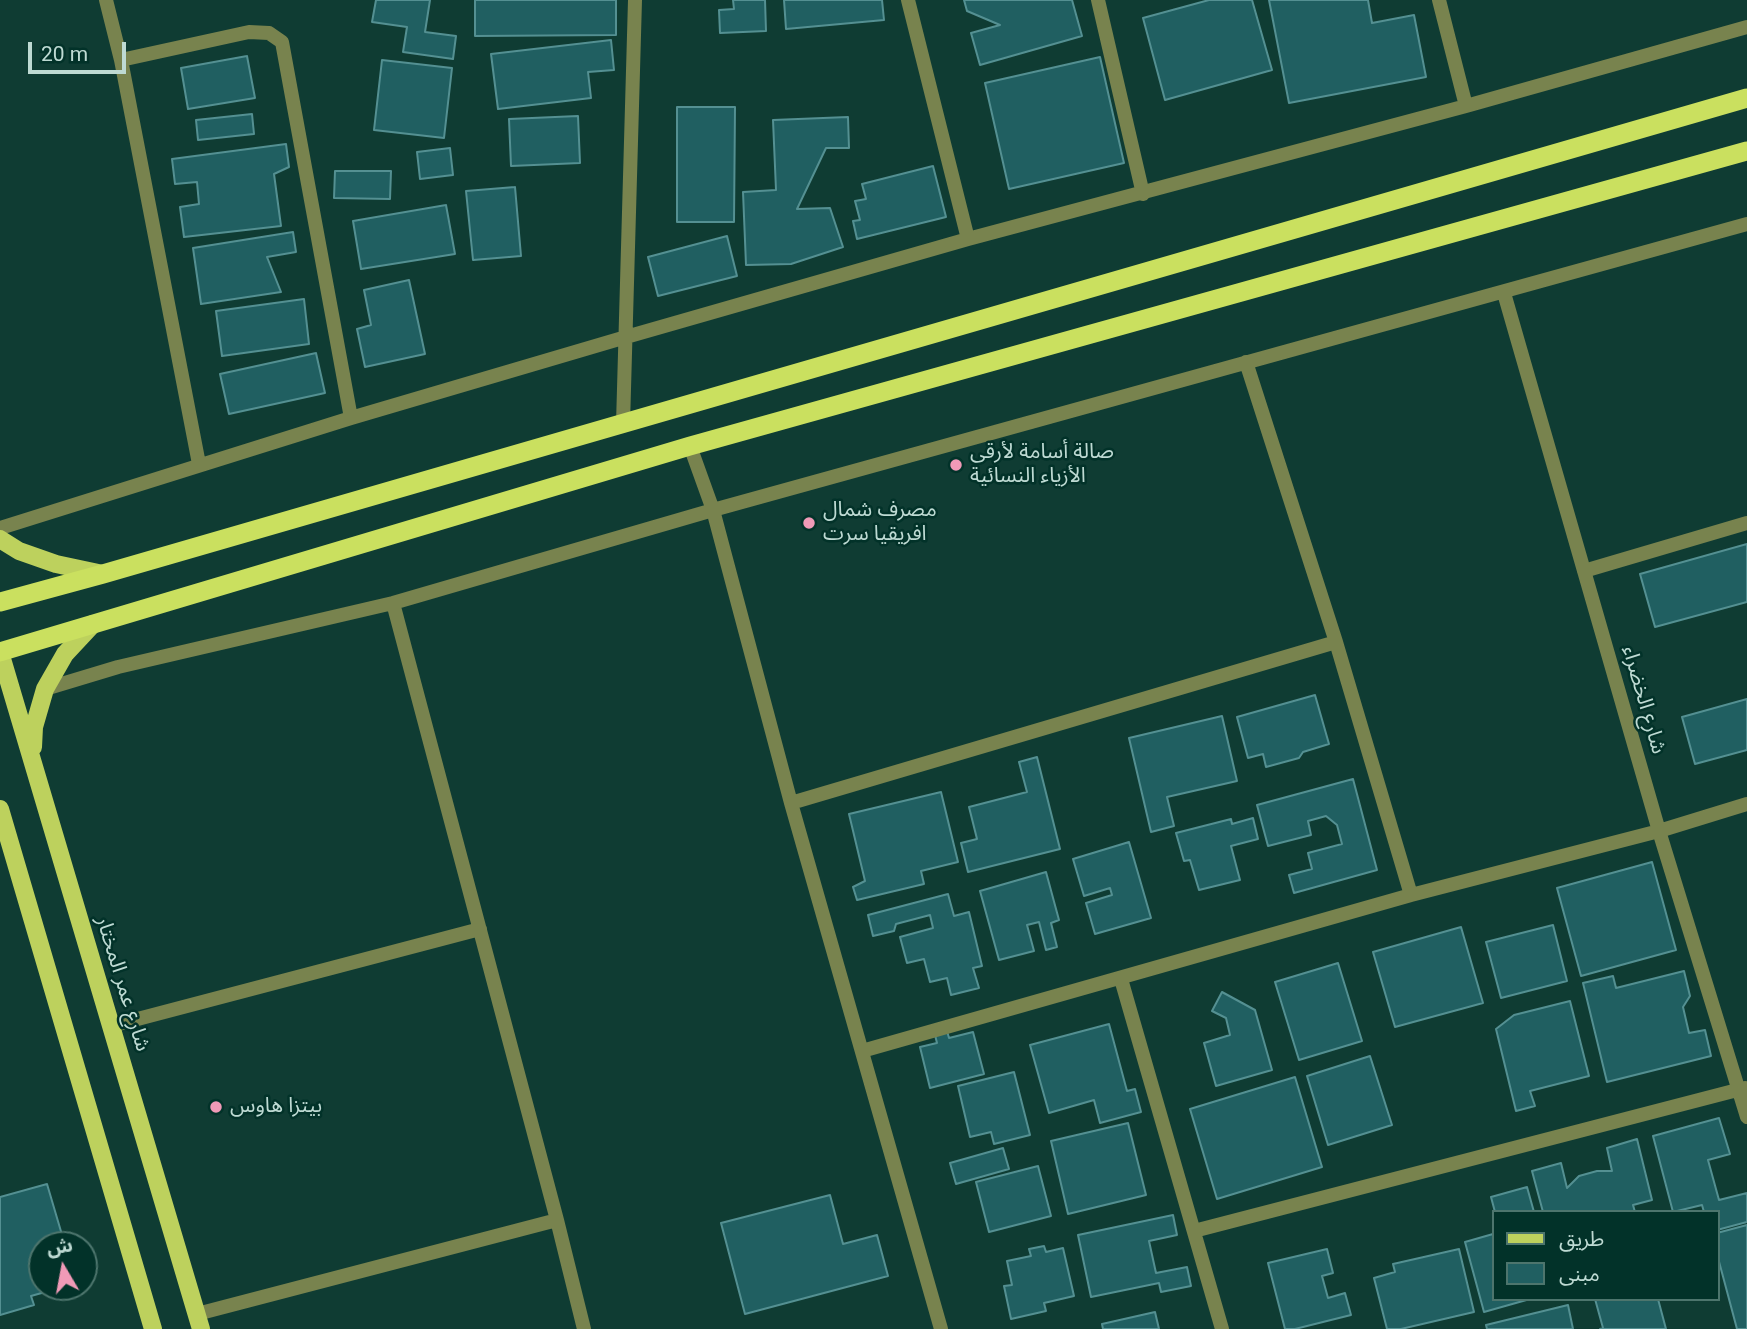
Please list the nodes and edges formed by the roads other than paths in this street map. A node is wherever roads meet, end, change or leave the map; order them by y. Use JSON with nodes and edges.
{"nodes":[{"id":1,"x":106,"y":0,"type":"edge"},
{"id":2,"x":635,"y":0,"type":"edge"},
{"id":3,"x":908,"y":0,"type":"edge"},
{"id":4,"x":1098,"y":0,"type":"edge"},
{"id":5,"x":1439,"y":0,"type":"edge"},
{"id":6,"x":1747,"y":27,"type":"edge"},
{"id":7,"x":121,"y":60,"type":"junction"},
{"id":8,"x":1747,"y":99,"type":"edge"},
{"id":9,"x":1466,"y":106,"type":"junction"},
{"id":10,"x":1747,"y":151,"type":"edge"},
{"id":11,"x":1143,"y":194,"type":"junction"},
{"id":12,"x":1747,"y":225,"type":"edge"},
{"id":13,"x":968,"y":240,"type":"junction"},
{"id":14,"x":1504,"y":293,"type":"junction"},
{"id":15,"x":626,"y":337,"type":"junction"},
{"id":16,"x":1246,"y":362,"type":"junction"},
{"id":17,"x":351,"y":418,"type":"junction"},
{"id":18,"x":623,"y":424,"type":"junction"},
{"id":19,"x":690,"y":446,"type":"junction"},
{"id":20,"x":200,"y":464,"type":"junction"},
{"id":21,"x":713,"y":510,"type":"junction"},
{"id":22,"x":1747,"y":523,"type":"edge"},
{"id":23,"x":0,"y":528,"type":"edge"},
{"id":24,"x":0,"y":539,"type":"edge"},
{"id":25,"x":1584,"y":571,"type":"junction"},
{"id":26,"x":103,"y":574,"type":"junction"},
{"id":27,"x":0,"y":602,"type":"edge"},
{"id":28,"x":393,"y":603,"type":"junction"},
{"id":29,"x":93,"y":624,"type":"junction"},
{"id":30,"x":1336,"y":642,"type":"junction"},
{"id":31,"x":0,"y":652,"type":"edge"},
{"id":32,"x":45,"y":689,"type":"junction"},
{"id":33,"x":33,"y":765,"type":"junction"},
{"id":34,"x":791,"y":803,"type":"junction"},
{"id":35,"x":1747,"y":804,"type":"edge"},
{"id":36,"x":0,"y":809,"type":"edge"},
{"id":37,"x":1659,"y":831,"type":"junction"},
{"id":38,"x":1411,"y":895,"type":"junction"},
{"id":39,"x":480,"y":929,"type":"junction"},
{"id":40,"x":1121,"y":979,"type":"junction"},
{"id":41,"x":111,"y":1026,"type":"junction"},
{"id":42,"x":862,"y":1051,"type":"junction"},
{"id":43,"x":1743,"y":1088,"type":"edge"},
{"id":44,"x":1747,"y":1117,"type":"edge"},
{"id":45,"x":557,"y":1220,"type":"junction"},
{"id":46,"x":1194,"y":1231,"type":"junction"},
{"id":47,"x":199,"y":1322,"type":"edge"},
{"id":48,"x":153,"y":1329,"type":"edge"},
{"id":49,"x":584,"y":1329,"type":"edge"},
{"id":50,"x":941,"y":1329,"type":"edge"},
{"id":51,"x":1222,"y":1329,"type":"edge"}],
"edges":[{"from":1,"to":7,"type":"street"},
{"from":2,"to":15,"type":"street"},
{"from":3,"to":13,"type":"street"},
{"from":4,"to":11,"type":"street"},
{"from":5,"to":9,"type":"street"},
{"from":6,"to":9,"type":"street"},
{"from":7,"to":17,"type":"street"},
{"from":7,"to":20,"type":"street"},
{"from":8,"to":18,"type":"highway"},
{"from":9,"to":11,"type":"street"},
{"from":10,"to":19,"type":"highway"},
{"from":11,"to":13,"type":"street"},
{"from":12,"to":14,"type":"street"},
{"from":13,"to":15,"type":"street"},
{"from":14,"to":16,"type":"street"},
{"from":14,"to":25,"type":"street","name":"شارع الخضراء"},
{"from":15,"to":17,"type":"street"},
{"from":15,"to":18,"type":"street"},
{"from":16,"to":21,"type":"street"},
{"from":16,"to":30,"type":"street"},
{"from":17,"to":20,"type":"street"},
{"from":18,"to":26,"type":"highway"},
{"from":19,"to":21,"type":"street"},
{"from":19,"to":29,"type":"highway"},
{"from":20,"to":23,"type":"street"},
{"from":21,"to":28,"type":"street"},
{"from":21,"to":34,"type":"street"},
{"from":22,"to":25,"type":"street"},
{"from":24,"to":26,"type":"main road"},
{"from":25,"to":37,"type":"street","name":"شارع الخضراء"},
{"from":26,"to":27,"type":"highway"},
{"from":28,"to":32,"type":"street"},
{"from":28,"to":39,"type":"street"},
{"from":29,"to":31,"type":"highway"},
{"from":29,"to":32,"type":"main road"},
{"from":30,"to":34,"type":"street"},
{"from":30,"to":38,"type":"street"},
{"from":31,"to":33,"type":"main road","name":"شارع عمر المختار"},
{"from":32,"to":33,"type":"main road"},
{"from":33,"to":41,"type":"main road","name":"شارع عمر المختار"},
{"from":34,"to":42,"type":"street"},
{"from":35,"to":37,"type":"street"},
{"from":36,"to":48,"type":"main road"},
{"from":37,"to":38,"type":"street"},
{"from":37,"to":43,"type":"street","name":"شارع الخضراء"},
{"from":38,"to":40,"type":"street"},
{"from":39,"to":41,"type":"street"},
{"from":39,"to":45,"type":"street"},
{"from":40,"to":42,"type":"street"},
{"from":40,"to":46,"type":"street"},
{"from":41,"to":47,"type":"main road","name":"شارع عمر المختار"},
{"from":42,"to":50,"type":"street"},
{"from":43,"to":44,"type":"street","name":"شارع الخضراء"},
{"from":43,"to":46,"type":"street"},
{"from":45,"to":47,"type":"street"},
{"from":45,"to":49,"type":"street"},
{"from":46,"to":51,"type":"street"}]}
